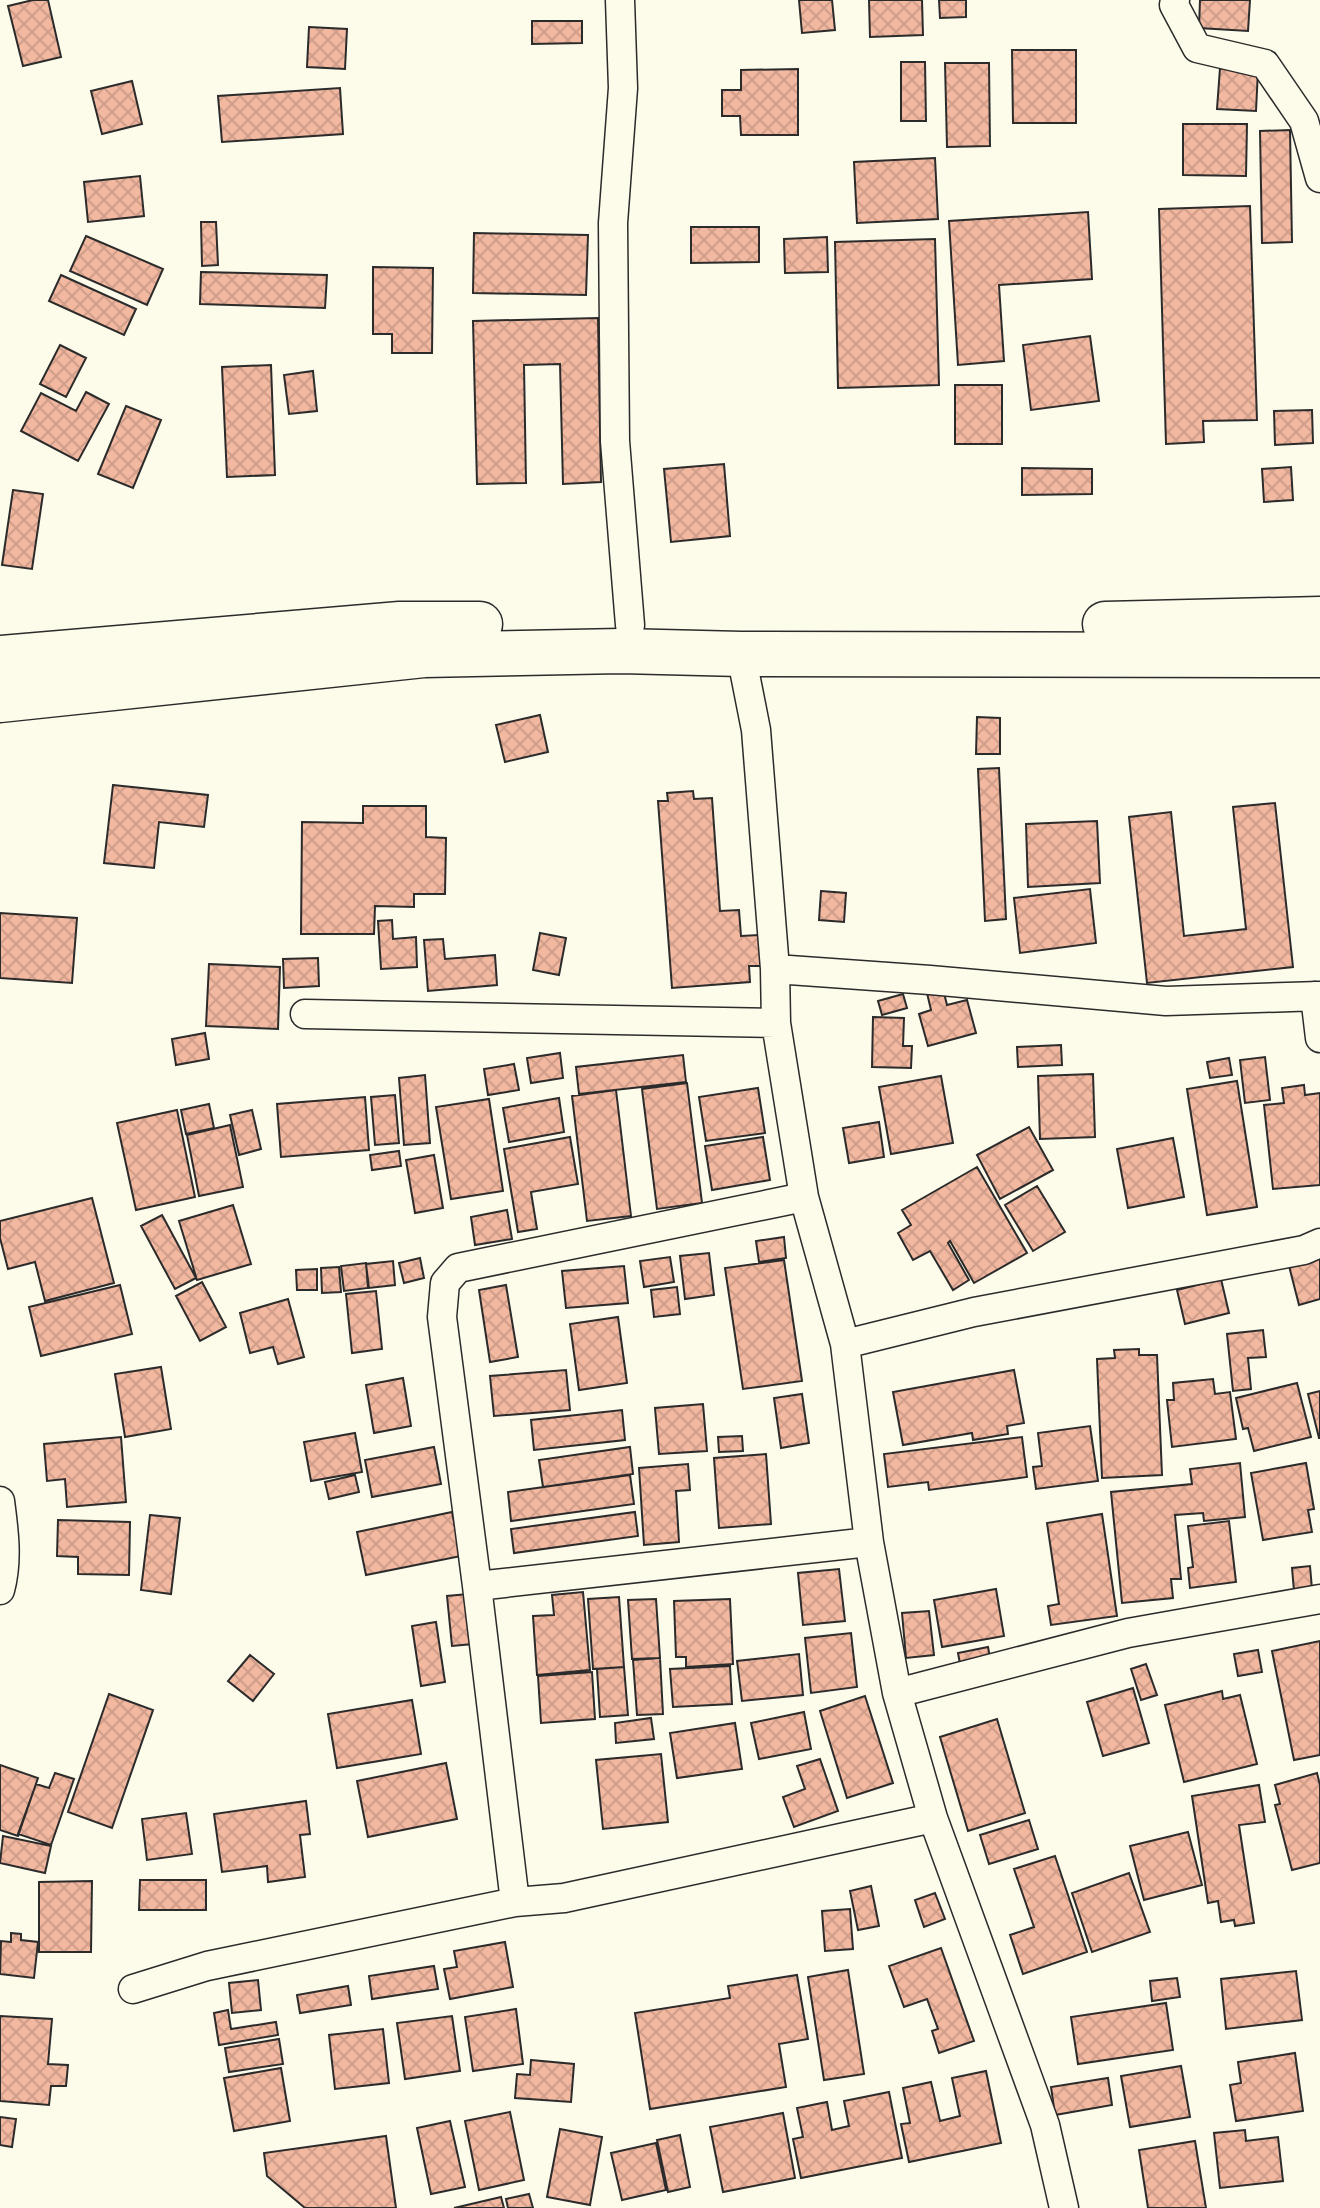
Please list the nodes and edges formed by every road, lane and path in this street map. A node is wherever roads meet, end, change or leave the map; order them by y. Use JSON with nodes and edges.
{"nodes":[{"id":1,"x":620,"y":0,"type":"edge"},
{"id":2,"x":1175,"y":0,"type":"edge"},
{"id":3,"x":1320,"y":178,"type":"edge"},
{"id":4,"x":1320,"y":619,"type":"edge"},
{"id":5,"x":630,"y":625,"type":"junction"},
{"id":6,"x":741,"y":654,"type":"junction"},
{"id":7,"x":1320,"y":655,"type":"edge"},
{"id":8,"x":0,"y":658,"type":"edge"},
{"id":9,"x":0,"y":700,"type":"edge"},
{"id":10,"x":775,"y":969,"type":"junction"},
{"id":11,"x":1318,"y":996,"type":"edge"},
{"id":12,"x":305,"y":1014,"type":"dead end"},
{"id":13,"x":776,"y":1023,"type":"junction"},
{"id":14,"x":1320,"y":1038,"type":"edge"},
{"id":15,"x":804,"y":1197,"type":"junction"},
{"id":16,"x":1320,"y":1243,"type":"edge"},
{"id":17,"x":845,"y":1344,"type":"junction"},
{"id":18,"x":0,"y":1501,"type":"edge"},
{"id":19,"x":869,"y":1542,"type":"junction"},
{"id":20,"x":477,"y":1586,"type":"junction"},
{"id":21,"x":0,"y":1590,"type":"edge"},
{"id":22,"x":1320,"y":1599,"type":"edge"},
{"id":23,"x":897,"y":1693,"type":"junction"},
{"id":24,"x":933,"y":1818,"type":"junction"},
{"id":25,"x":515,"y":1902,"type":"junction"},
{"id":26,"x":133,"y":1989,"type":"dead end"},
{"id":27,"x":1064,"y":2208,"type":"edge"}],
"edges":[{"from":1,"to":5,"type":"street"},
{"from":2,"to":3,"type":"street"},
{"from":4,"to":5,"type":"main road"},
{"from":5,"to":8,"type":"main road"},
{"from":6,"to":7,"type":"main road"},
{"from":6,"to":9,"type":"main road"},
{"from":6,"to":10,"type":"street"},
{"from":10,"to":11,"type":"street"},
{"from":10,"to":13,"type":"street"},
{"from":11,"to":14,"type":"street"},
{"from":12,"to":13,"type":"street"},
{"from":13,"to":15,"type":"street"},
{"from":15,"to":17,"type":"street"},
{"from":15,"to":20,"type":"street"},
{"from":16,"to":17,"type":"street"},
{"from":17,"to":19,"type":"street"},
{"from":18,"to":21,"type":"street"},
{"from":19,"to":20,"type":"street"},
{"from":19,"to":23,"type":"street"},
{"from":20,"to":25,"type":"street"},
{"from":22,"to":23,"type":"street"},
{"from":23,"to":24,"type":"street"},
{"from":24,"to":25,"type":"street"},
{"from":24,"to":27,"type":"street"},
{"from":25,"to":26,"type":"street"}]}
